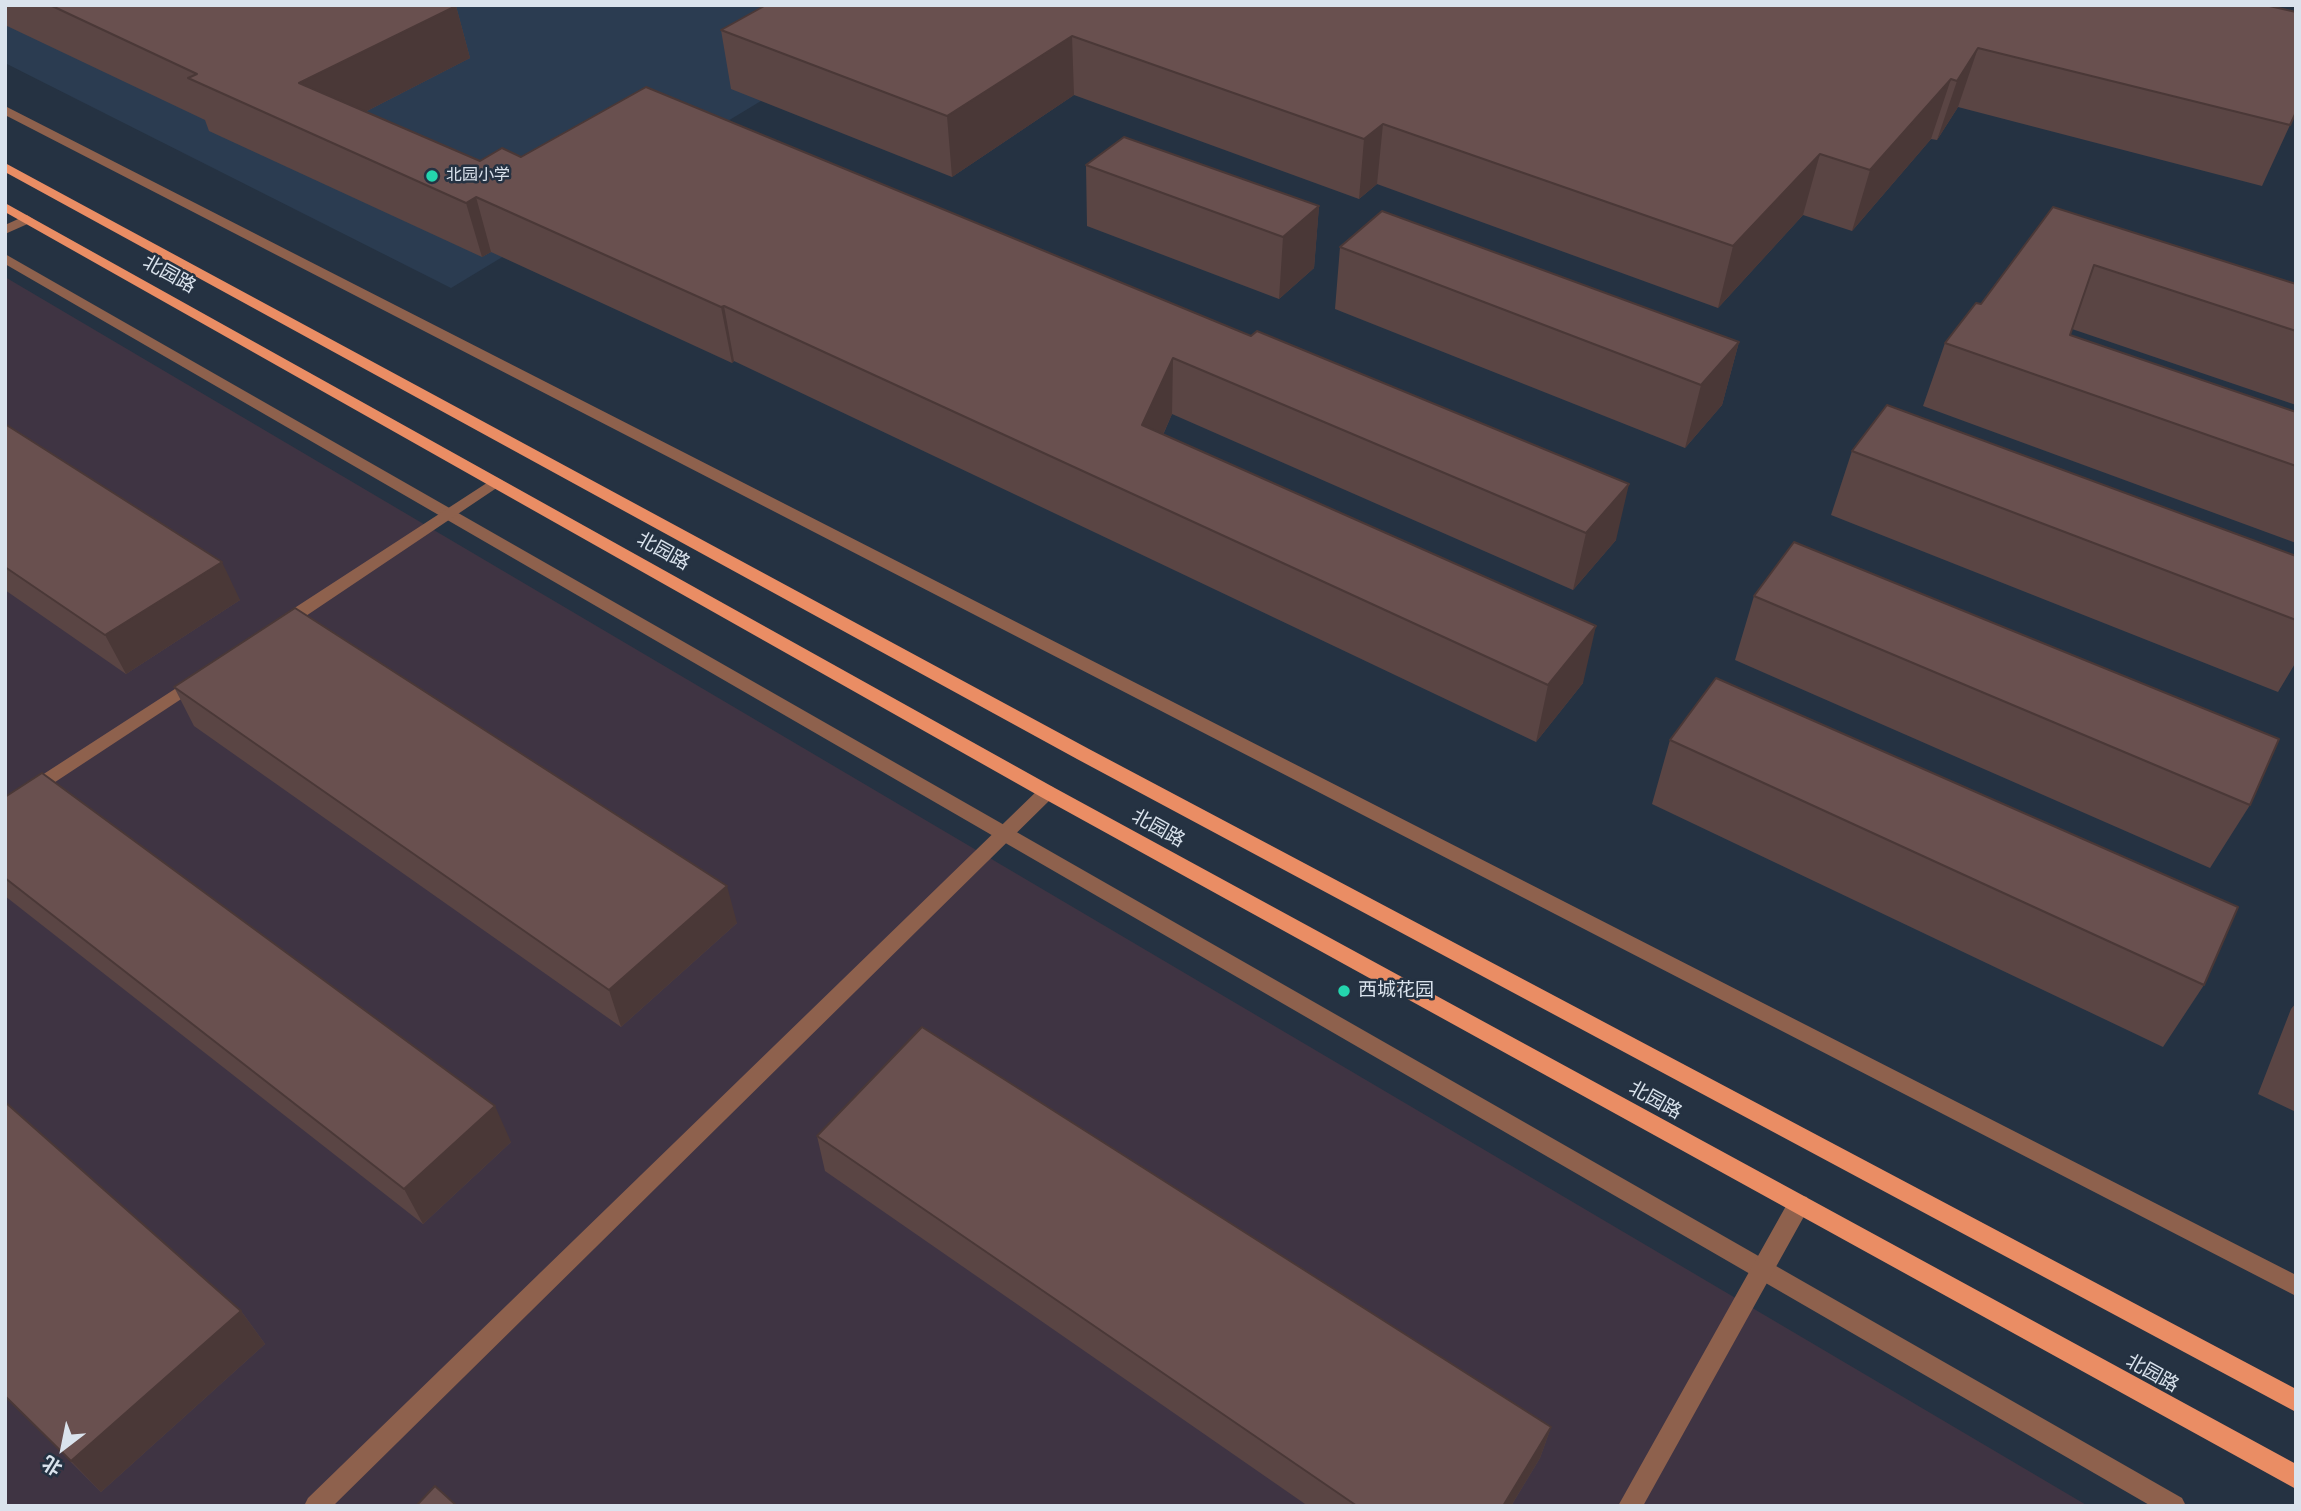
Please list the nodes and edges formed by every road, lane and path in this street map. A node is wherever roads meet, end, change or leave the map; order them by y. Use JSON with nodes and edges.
{"nodes":[{"id":1,"x":5,"y":110,"type":"edge"},
{"id":2,"x":5,"y":167,"type":"edge"},
{"id":3,"x":5,"y":207,"type":"edge"},
{"id":4,"x":27,"y":219,"type":"junction"},
{"id":5,"x":5,"y":230,"type":"edge"},
{"id":6,"x":5,"y":258,"type":"edge"},
{"id":7,"x":496,"y":482,"type":"junction"},
{"id":8,"x":449,"y":513,"type":"junction"},
{"id":9,"x":267,"y":634,"type":"edge"},
{"id":10,"x":210,"y":672,"type":"edge"},
{"id":11,"x":1047,"y":792,"type":"junction"},
{"id":12,"x":5,"y":808,"type":"edge"},
{"id":13,"x":1005,"y":833,"type":"junction"},
{"id":14,"x":1799,"y":1204,"type":"junction"},
{"id":15,"x":1763,"y":1269,"type":"junction"},
{"id":16,"x":2296,"y":1286,"type":"edge"},
{"id":17,"x":2296,"y":1401,"type":"edge"},
{"id":18,"x":2296,"y":1477,"type":"edge"},
{"id":19,"x":316,"y":1506,"type":"edge"},
{"id":20,"x":1630,"y":1506,"type":"edge"},
{"id":21,"x":2174,"y":1506,"type":"edge"}],
"edges":[{"from":1,"to":16,"type":"street"},
{"from":2,"to":17,"type":"main road","name":"北园路"},
{"from":3,"to":4,"type":"main road","name":"北园路"},
{"from":4,"to":5,"type":"street"},
{"from":4,"to":7,"type":"main road","name":"北园路"},
{"from":6,"to":8,"type":"street"},
{"from":7,"to":8,"type":"street"},
{"from":7,"to":11,"type":"main road","name":"北园路"},
{"from":8,"to":9,"type":"street"},
{"from":8,"to":13,"type":"street"},
{"from":10,"to":12,"type":"street"},
{"from":11,"to":13,"type":"street"},
{"from":11,"to":14,"type":"main road","name":"北园路"},
{"from":13,"to":15,"type":"street"},
{"from":13,"to":19,"type":"street"},
{"from":14,"to":15,"type":"street"},
{"from":14,"to":18,"type":"main road","name":"北园路"},
{"from":15,"to":20,"type":"street"},
{"from":15,"to":21,"type":"street"}]}
